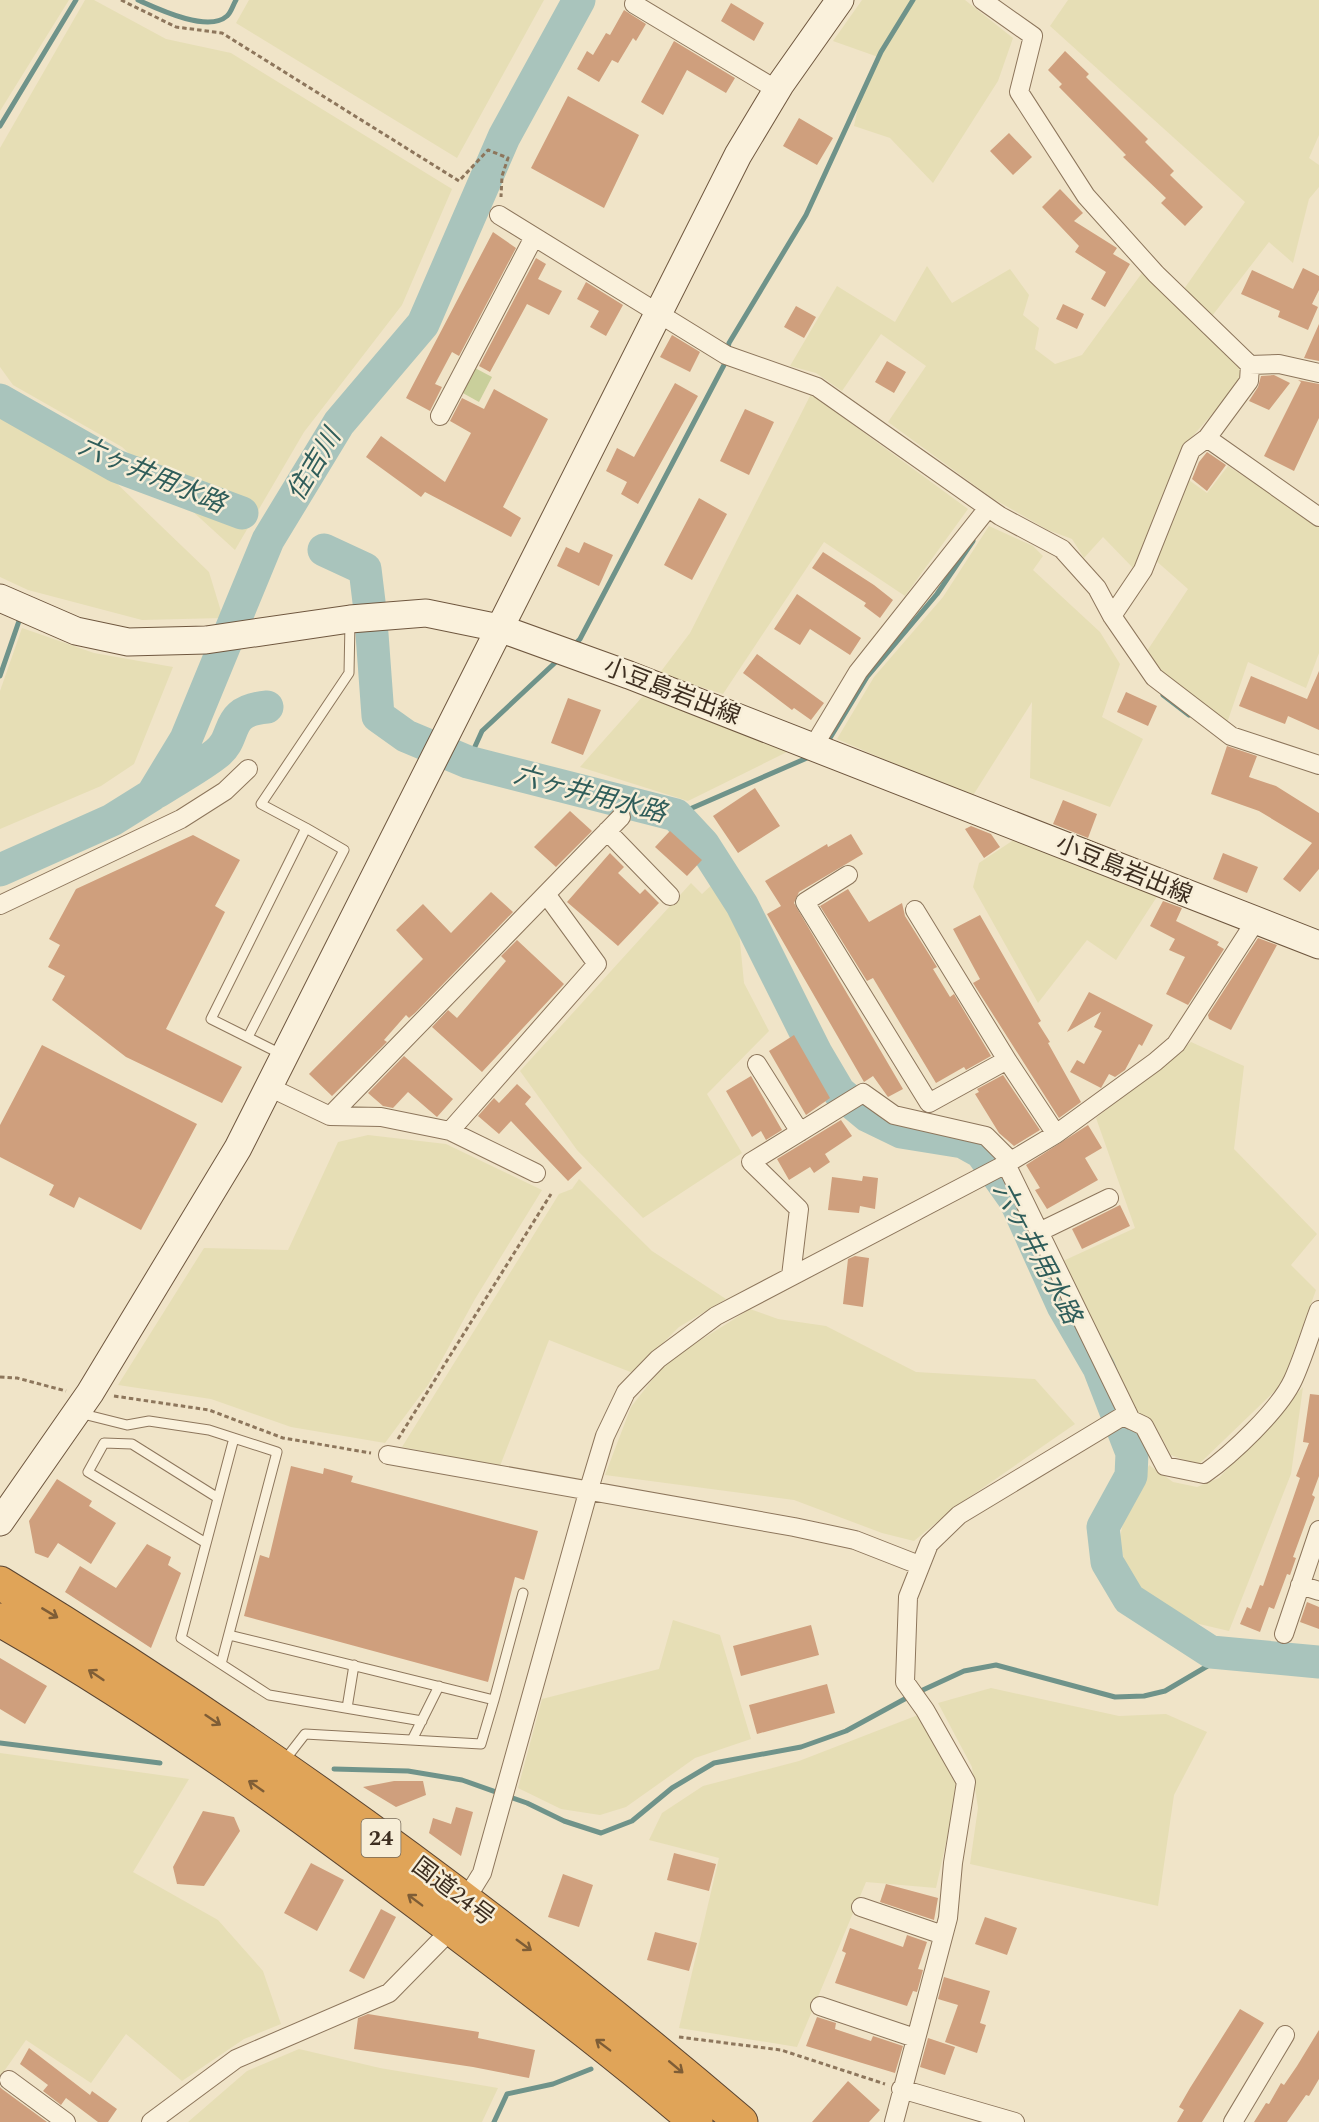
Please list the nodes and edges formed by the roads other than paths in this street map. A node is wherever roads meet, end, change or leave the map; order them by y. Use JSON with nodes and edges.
{"nodes":[{"id":1,"x":840,"y":0,"type":"edge"},
{"id":2,"x":982,"y":0,"type":"edge"},
{"id":3,"x":634,"y":4,"type":"dead end"},
{"id":4,"x":777,"y":90,"type":"junction"},
{"id":5,"x":499,"y":215,"type":"road end"},
{"id":6,"x":534,"y":237,"type":"junction"},
{"id":7,"x":657,"y":312,"type":"junction"},
{"id":8,"x":1250,"y":366,"type":"junction"},
{"id":9,"x":1319,"y":373,"type":"edge"},
{"id":10,"x":440,"y":416,"type":"dead end"},
{"id":11,"x":1207,"y":438,"type":"junction"},
{"id":12,"x":988,"y":508,"type":"junction"},
{"id":13,"x":1319,"y":518,"type":"edge"},
{"id":14,"x":0,"y":598,"type":"edge"},
{"id":15,"x":1112,"y":616,"type":"junction"},
{"id":16,"x":350,"y":619,"type":"junction"},
{"id":17,"x":499,"y":628,"type":"junction"},
{"id":18,"x":813,"y":747,"type":"junction"},
{"id":19,"x":1319,"y":765,"type":"edge"},
{"id":20,"x":248,"y":769,"type":"dead end"},
{"id":21,"x":621,"y":817,"type":"dead end"},
{"id":22,"x":306,"y":828,"type":"junction"},
{"id":23,"x":607,"y":831,"type":"junction"},
{"id":24,"x":848,"y":875,"type":"dead end"},
{"id":25,"x":546,"y":894,"type":"junction"},
{"id":26,"x":670,"y":896,"type":"dead end"},
{"id":27,"x":0,"y":905,"type":"edge"},
{"id":28,"x":915,"y":910,"type":"dead end"},
{"id":29,"x":1255,"y":922,"type":"junction"},
{"id":30,"x":1319,"y":945,"type":"edge"},
{"id":31,"x":248,"y":1037,"type":"junction"},
{"id":32,"x":285,"y":1056,"type":"junction"},
{"id":33,"x":1007,"y":1060,"type":"junction"},
{"id":34,"x":758,"y":1064,"type":"dead end"},
{"id":35,"x":269,"y":1087,"type":"junction"},
{"id":36,"x":330,"y":1116,"type":"junction"},
{"id":37,"x":450,"y":1131,"type":"junction"},
{"id":38,"x":800,"y":1132,"type":"junction"},
{"id":39,"x":1056,"y":1134,"type":"junction"},
{"id":40,"x":1002,"y":1166,"type":"junction"},
{"id":41,"x":536,"y":1173,"type":"dead end"},
{"id":42,"x":1109,"y":1198,"type":"dead end"},
{"id":43,"x":1039,"y":1232,"type":"junction"},
{"id":44,"x":791,"y":1276,"type":"junction"},
{"id":45,"x":1319,"y":1311,"type":"edge"},
{"id":46,"x":1312,"y":1351,"type":"edge"},
{"id":47,"x":83,"y":1402,"type":"junction"},
{"id":48,"x":1131,"y":1420,"type":"junction"},
{"id":49,"x":234,"y":1438,"type":"junction"},
{"id":50,"x":388,"y":1455,"type":"road end"},
{"id":51,"x":589,"y":1489,"type":"junction"},
{"id":52,"x":218,"y":1498,"type":"junction"},
{"id":53,"x":0,"y":1522,"type":"edge"},
{"id":54,"x":1319,"y":1530,"type":"edge"},
{"id":55,"x":206,"y":1543,"type":"junction"},
{"id":56,"x":919,"y":1565,"type":"junction"},
{"id":57,"x":0,"y":1583,"type":"edge"},
{"id":58,"x":1300,"y":1585,"type":"junction"},
{"id":59,"x":1319,"y":1591,"type":"edge"},
{"id":60,"x":523,"y":1593,"type":"dead end"},
{"id":61,"x":0,"y":1620,"type":"edge"},
{"id":62,"x":1284,"y":1634,"type":"dead end"},
{"id":63,"x":229,"y":1635,"type":"junction"},
{"id":64,"x":221,"y":1664,"type":"junction"},
{"id":65,"x":354,"y":1665,"type":"junction"},
{"id":66,"x":439,"y":1686,"type":"junction"},
{"id":67,"x":494,"y":1700,"type":"junction"},
{"id":68,"x":347,"y":1708,"type":"junction"},
{"id":69,"x":422,"y":1721,"type":"junction"},
{"id":70,"x":413,"y":1738,"type":"junction"},
{"id":71,"x":280,"y":1766,"type":"junction"},
{"id":72,"x":861,"y":1906,"type":"dead end"},
{"id":73,"x":456,"y":1913,"type":"junction"},
{"id":74,"x":943,"y":1935,"type":"junction"},
{"id":75,"x":820,"y":2006,"type":"dead end"},
{"id":76,"x":1285,"y":2035,"type":"dead end"},
{"id":77,"x":915,"y":2038,"type":"junction"},
{"id":78,"x":9,"y":2080,"type":"dead end"},
{"id":79,"x":901,"y":2089,"type":"junction"},
{"id":80,"x":66,"y":2122,"type":"edge"},
{"id":81,"x":151,"y":2122,"type":"edge"},
{"id":82,"x":696,"y":2122,"type":"edge"},
{"id":83,"x":741,"y":2122,"type":"edge"},
{"id":84,"x":894,"y":2122,"type":"edge"},
{"id":85,"x":1015,"y":2122,"type":"edge"},
{"id":86,"x":1233,"y":2122,"type":"edge"}],
"edges":[{"from":1,"to":4,"type":"street"},
{"from":2,"to":8,"type":"street"},
{"from":3,"to":4,"type":"street"},
{"from":4,"to":7,"type":"street"},
{"from":5,"to":6,"type":"street"},
{"from":6,"to":7,"type":"street"},
{"from":6,"to":10,"type":"street"},
{"from":7,"to":12,"type":"street"},
{"from":7,"to":17,"type":"street"},
{"from":8,"to":9,"type":"street"},
{"from":8,"to":11,"type":"street"},
{"from":11,"to":13,"type":"street"},
{"from":11,"to":15,"type":"street"},
{"from":12,"to":15,"type":"street"},
{"from":12,"to":18,"type":"street"},
{"from":14,"to":16,"type":"street","name":"小豆島岩出線"},
{"from":15,"to":19,"type":"street"},
{"from":16,"to":17,"type":"street","name":"小豆島岩出線"},
{"from":16,"to":22,"type":"lane"},
{"from":17,"to":18,"type":"street","name":"小豆島岩出線"},
{"from":17,"to":32,"type":"street"},
{"from":18,"to":29,"type":"street","name":"小豆島岩出線"},
{"from":20,"to":27,"type":"street"},
{"from":21,"to":23,"type":"street"},
{"from":22,"to":31,"type":"lane"},
{"from":22,"to":31,"type":"lane"},
{"from":23,"to":25,"type":"street"},
{"from":23,"to":26,"type":"street"},
{"from":24,"to":33,"type":"street"},
{"from":25,"to":36,"type":"street"},
{"from":25,"to":37,"type":"street"},
{"from":28,"to":33,"type":"street"},
{"from":29,"to":30,"type":"street","name":"小豆島岩出線"},
{"from":29,"to":39,"type":"street"},
{"from":31,"to":32,"type":"lane"},
{"from":32,"to":35,"type":"street"},
{"from":33,"to":39,"type":"street"},
{"from":34,"to":38,"type":"street"},
{"from":35,"to":36,"type":"street"},
{"from":35,"to":47,"type":"street"},
{"from":36,"to":37,"type":"street"},
{"from":37,"to":41,"type":"street"},
{"from":38,"to":40,"type":"street"},
{"from":38,"to":44,"type":"street"},
{"from":39,"to":40,"type":"street"},
{"from":40,"to":43,"type":"street"},
{"from":40,"to":44,"type":"street"},
{"from":42,"to":43,"type":"street"},
{"from":43,"to":48,"type":"street"},
{"from":44,"to":51,"type":"street"},
{"from":45,"to":46,"type":"street"},
{"from":46,"to":48,"type":"street"},
{"from":47,"to":49,"type":"lane"},
{"from":47,"to":53,"type":"street"},
{"from":48,"to":56,"type":"street"},
{"from":49,"to":52,"type":"lane"},
{"from":49,"to":63,"type":"lane"},
{"from":50,"to":51,"type":"street"},
{"from":51,"to":56,"type":"street"},
{"from":51,"to":73,"type":"street"},
{"from":52,"to":55,"type":"lane"},
{"from":52,"to":55,"type":"lane"},
{"from":54,"to":58,"type":"street"},
{"from":55,"to":64,"type":"lane"},
{"from":56,"to":74,"type":"street"},
{"from":57,"to":71,"type":"highway","name":"国道24号","number":"24","one_way":true},
{"from":58,"to":59,"type":"street"},
{"from":58,"to":62,"type":"street"},
{"from":60,"to":67,"type":"lane"},
{"from":73,"to":61,"type":"highway","name":"国道24号","number":"24","one_way":true},
{"from":63,"to":64,"type":"lane"},
{"from":63,"to":65,"type":"lane"},
{"from":64,"to":68,"type":"lane"},
{"from":65,"to":66,"type":"lane"},
{"from":65,"to":68,"type":"lane"},
{"from":66,"to":67,"type":"lane"},
{"from":66,"to":69,"type":"lane"},
{"from":67,"to":70,"type":"lane"},
{"from":68,"to":69,"type":"lane"},
{"from":69,"to":70,"type":"lane"},
{"from":70,"to":71,"type":"lane"},
{"from":71,"to":73,"type":"highway","name":"国道24号","number":"24"},
{"from":72,"to":74,"type":"street"},
{"from":73,"to":81,"type":"street"},
{"from":82,"to":73,"type":"highway","name":"国道24号","number":"24","one_way":true},
{"from":73,"to":83,"type":"highway","name":"国道24号","number":"24","one_way":true},
{"from":74,"to":77,"type":"street"},
{"from":75,"to":77,"type":"street"},
{"from":76,"to":86,"type":"street"},
{"from":77,"to":79,"type":"street"},
{"from":78,"to":80,"type":"street"},
{"from":79,"to":84,"type":"street"},
{"from":79,"to":85,"type":"street"}]}
